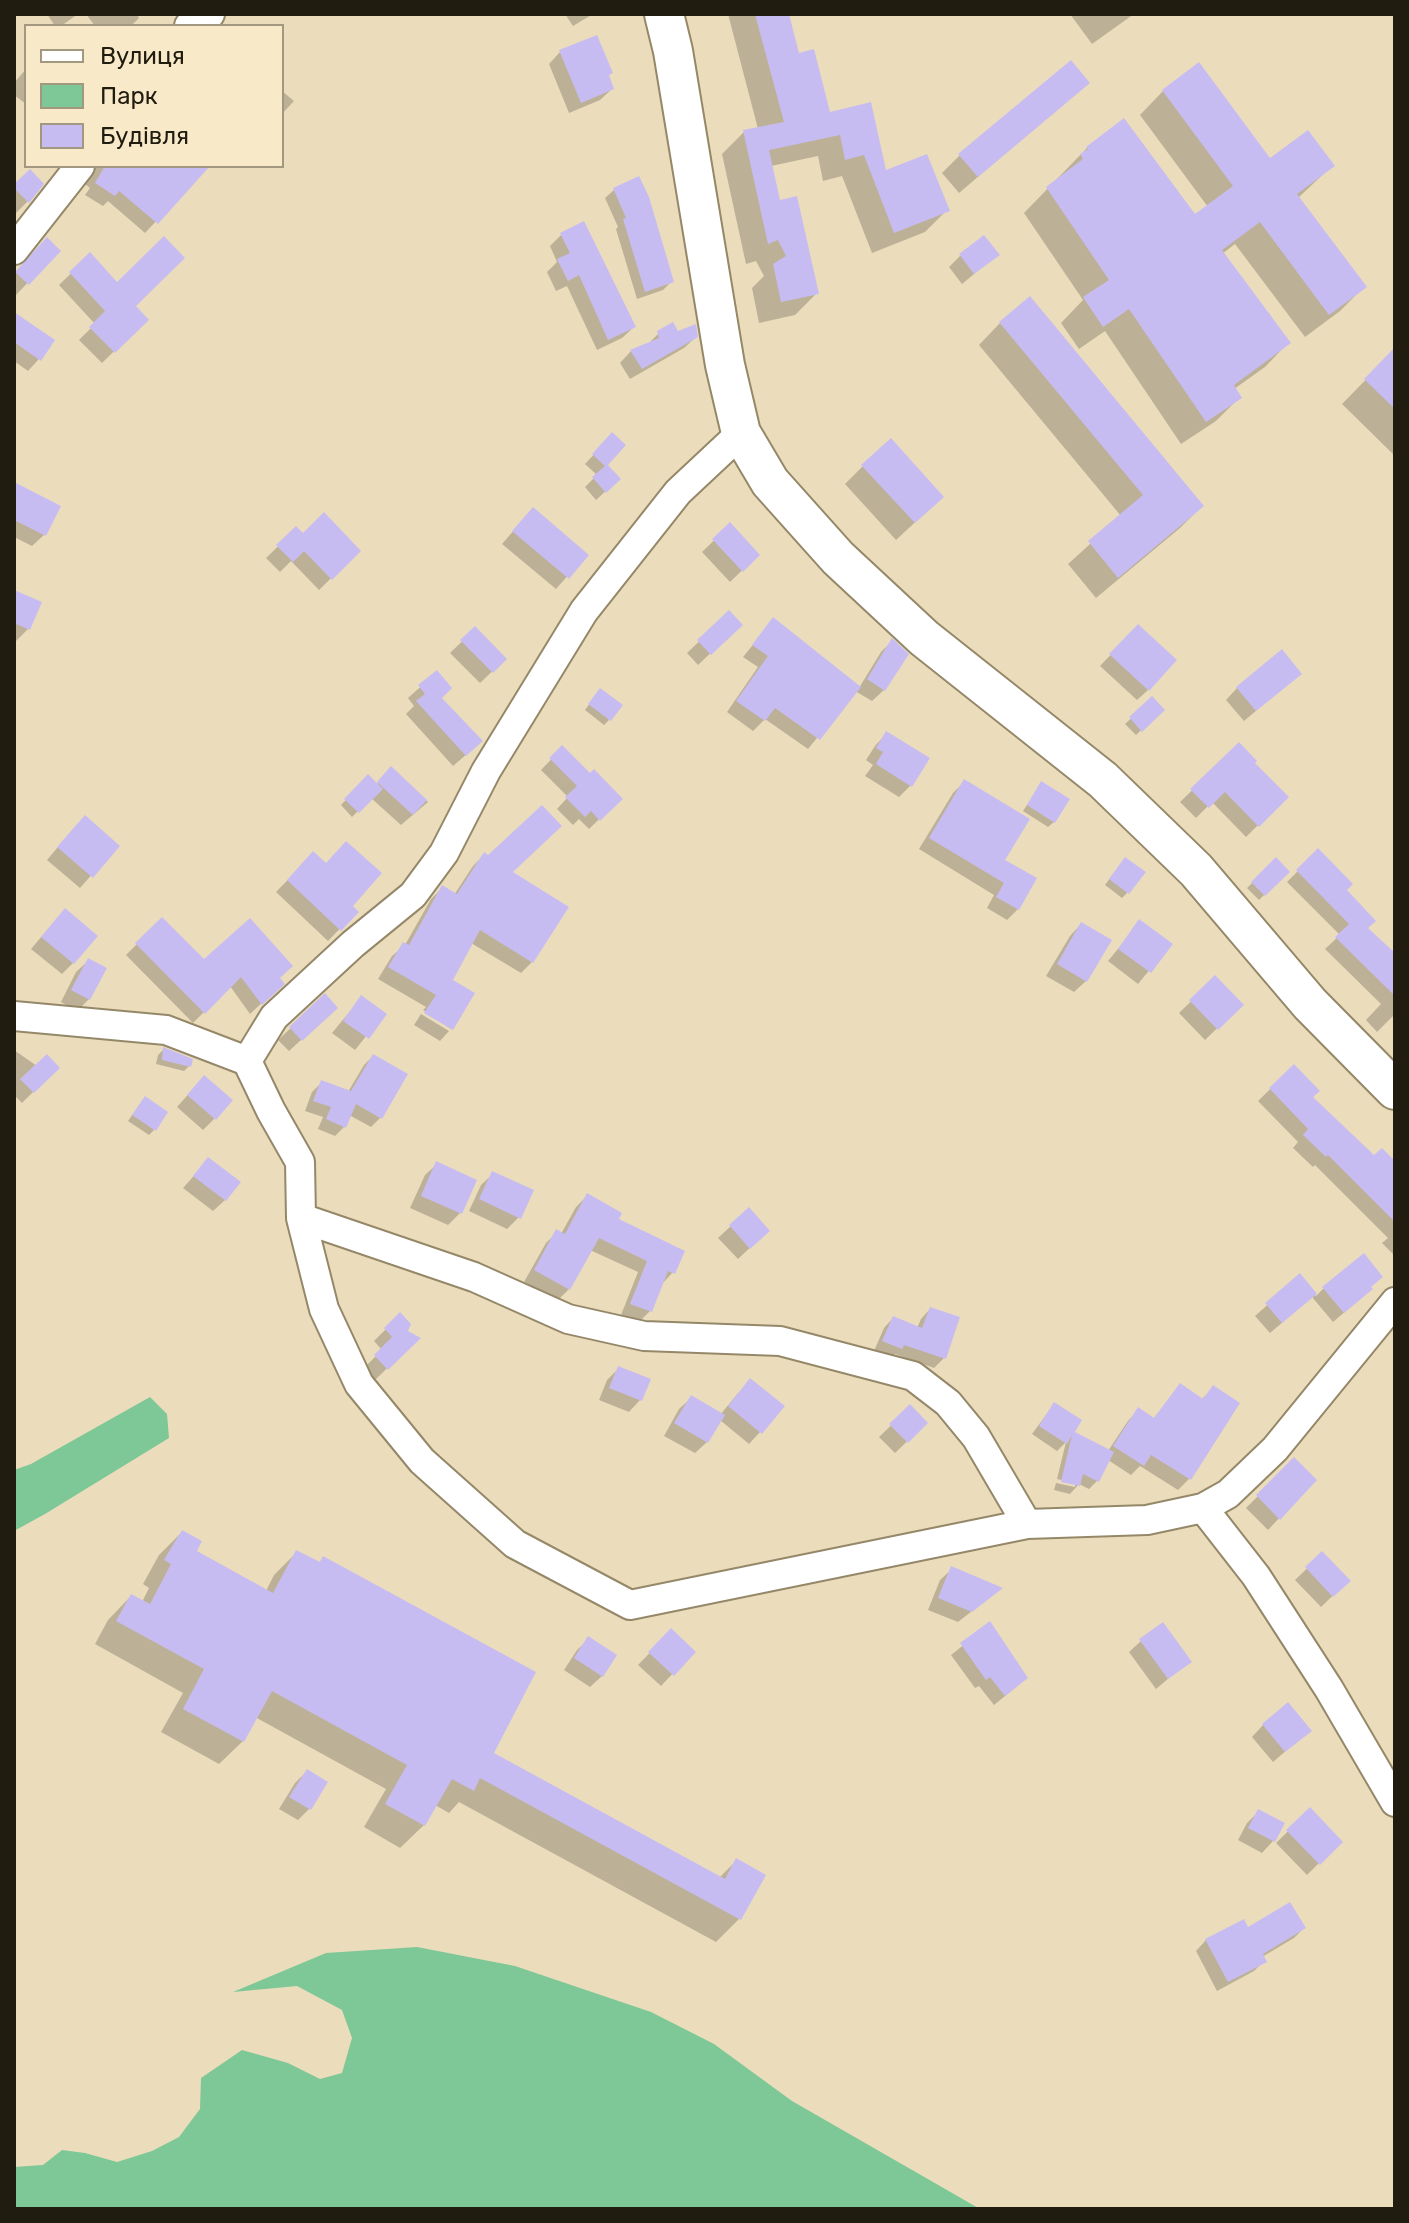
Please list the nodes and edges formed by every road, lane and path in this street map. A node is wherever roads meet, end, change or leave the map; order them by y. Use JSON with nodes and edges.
{"nodes":[{"id":1,"x":210,"y":14,"type":"edge"},
{"id":2,"x":664,"y":14,"type":"edge"},
{"id":3,"x":192,"y":24,"type":"edge"},
{"id":4,"x":78,"y":168,"type":"edge"},
{"id":5,"x":14,"y":250,"type":"edge"},
{"id":6,"x":741,"y":433,"type":"junction"},
{"id":7,"x":14,"y":1016,"type":"edge"},
{"id":8,"x":247,"y":1061,"type":"junction"},
{"id":9,"x":1395,"y":1090,"type":"edge"},
{"id":10,"x":301,"y":1218,"type":"junction"},
{"id":11,"x":1395,"y":1302,"type":"edge"},
{"id":12,"x":1203,"y":1508,"type":"junction"},
{"id":13,"x":1027,"y":1524,"type":"junction"},
{"id":14,"x":1395,"y":1802,"type":"edge"}],
"edges":[{"from":1,"to":3,"type":"street"},
{"from":2,"to":6,"type":"main road"},
{"from":4,"to":5,"type":"street"},
{"from":6,"to":8,"type":"street"},
{"from":6,"to":9,"type":"main road"},
{"from":7,"to":8,"type":"street"},
{"from":8,"to":10,"type":"street"},
{"from":10,"to":13,"type":"street"},
{"from":10,"to":13,"type":"street"},
{"from":11,"to":12,"type":"street"},
{"from":12,"to":13,"type":"street"},
{"from":12,"to":14,"type":"street"}]}
